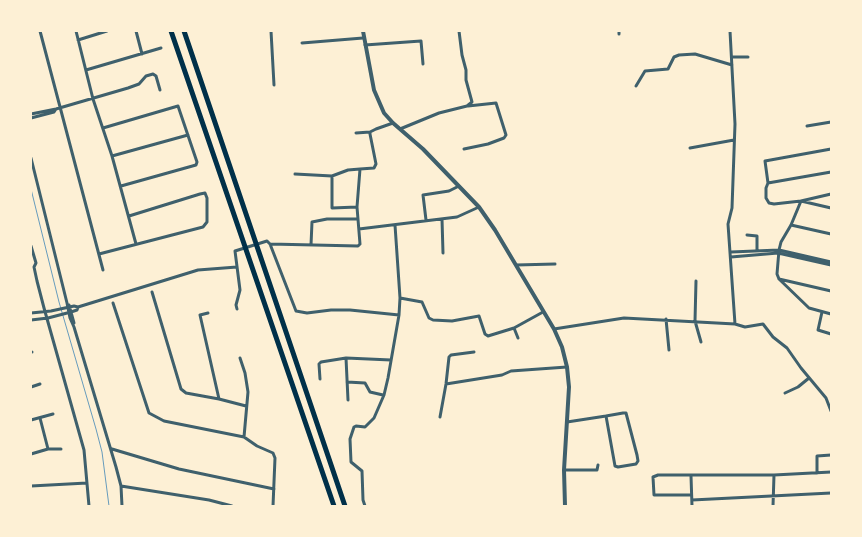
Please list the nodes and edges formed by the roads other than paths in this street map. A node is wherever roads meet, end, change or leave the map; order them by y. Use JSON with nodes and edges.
{"nodes":[{"id":1,"x":40,"y":31,"type":"edge"},
{"id":2,"x":76,"y":31,"type":"edge"},
{"id":3,"x":106,"y":31,"type":"edge"},
{"id":4,"x":136,"y":31,"type":"edge"},
{"id":5,"x":171,"y":31,"type":"edge"},
{"id":6,"x":184,"y":31,"type":"edge"},
{"id":7,"x":271,"y":31,"type":"edge"},
{"id":8,"x":363,"y":31,"type":"edge"},
{"id":9,"x":459,"y":31,"type":"edge"},
{"id":10,"x":730,"y":31,"type":"edge"},
{"id":11,"x":363,"y":38,"type":"junction"},
{"id":12,"x":78,"y":40,"type":"junction"},
{"id":13,"x":302,"y":43,"type":"dead end"},
{"id":14,"x":364,"y":45,"type":"junction"},
{"id":15,"x":161,"y":48,"type":"dead end"},
{"id":16,"x":142,"y":54,"type":"junction"},
{"id":17,"x":732,"y":57,"type":"junction"},
{"id":18,"x":748,"y":57,"type":"dead end"},
{"id":19,"x":423,"y":64,"type":"dead end"},
{"id":20,"x":732,"y":65,"type":"junction"},
{"id":21,"x":86,"y":70,"type":"junction"},
{"id":22,"x":274,"y":85,"type":"dead end"},
{"id":23,"x":636,"y":86,"type":"dead end"},
{"id":24,"x":160,"y":90,"type":"dead end"},
{"id":25,"x":93,"y":99,"type":"junction"},
{"id":26,"x":467,"y":106,"type":"junction"},
{"id":27,"x":61,"y":107,"type":"junction"},
{"id":28,"x":56,"y":109,"type":"junction"},
{"id":29,"x":31,"y":114,"type":"edge"},
{"id":30,"x":31,"y":118,"type":"edge"},
{"id":31,"x":831,"y":122,"type":"edge"},
{"id":32,"x":393,"y":123,"type":"junction"},
{"id":33,"x":808,"y":126,"type":"dead end"},
{"id":34,"x":103,"y":128,"type":"junction"},
{"id":35,"x":400,"y":129,"type":"junction"},
{"id":36,"x":370,"y":132,"type":"junction"},
{"id":37,"x":356,"y":133,"type":"dead end"},
{"id":38,"x":188,"y":135,"type":"junction"},
{"id":39,"x":734,"y":140,"type":"junction"},
{"id":40,"x":690,"y":148,"type":"dead end"},
{"id":41,"x":464,"y":149,"type":"dead end"},
{"id":42,"x":831,"y":149,"type":"edge"},
{"id":43,"x":112,"y":156,"type":"junction"},
{"id":44,"x":31,"y":158,"type":"edge"},
{"id":45,"x":360,"y":169,"type":"junction"},
{"id":46,"x":831,"y":172,"type":"edge"},
{"id":47,"x":295,"y":174,"type":"dead end"},
{"id":48,"x":332,"y":176,"type":"junction"},
{"id":49,"x":768,"y":183,"type":"junction"},
{"id":50,"x":120,"y":186,"type":"junction"},
{"id":51,"x":459,"y":186,"type":"junction"},
{"id":52,"x":831,"y":194,"type":"edge"},
{"id":53,"x":801,"y":202,"type":"junction"},
{"id":54,"x":357,"y":207,"type":"junction"},
{"id":55,"x":480,"y":207,"type":"junction"},
{"id":56,"x":831,"y":208,"type":"edge"},
{"id":57,"x":128,"y":216,"type":"junction"},
{"id":58,"x":358,"y":219,"type":"junction"},
{"id":59,"x":442,"y":219,"type":"junction"},
{"id":60,"x":426,"y":220,"type":"junction"},
{"id":61,"x":395,"y":225,"type":"junction"},
{"id":62,"x":791,"y":225,"type":"junction"},
{"id":63,"x":359,"y":229,"type":"junction"},
{"id":64,"x":831,"y":234,"type":"edge"},
{"id":65,"x":747,"y":235,"type":"dead end"},
{"id":66,"x":136,"y":244,"type":"junction"},
{"id":67,"x":270,"y":244,"type":"junction"},
{"id":68,"x":311,"y":245,"type":"junction"},
{"id":69,"x":31,"y":246,"type":"edge"},
{"id":70,"x":757,"y":251,"type":"junction"},
{"id":71,"x":730,"y":252,"type":"junction"},
{"id":72,"x":778,"y":252,"type":"junction"},
{"id":73,"x":443,"y":253,"type":"dead end"},
{"id":74,"x":99,"y":254,"type":"junction"},
{"id":75,"x":731,"y":257,"type":"junction"},
{"id":76,"x":831,"y":263,"type":"edge"},
{"id":77,"x":555,"y":264,"type":"dead end"},
{"id":78,"x":515,"y":265,"type":"junction"},
{"id":79,"x":237,"y":267,"type":"junction"},
{"id":80,"x":33,"y":268,"type":"edge"},
{"id":81,"x":103,"y":270,"type":"dead end"},
{"id":82,"x":779,"y":279,"type":"junction"},
{"id":83,"x":696,"y":280,"type":"dead end"},
{"id":84,"x":831,"y":291,"type":"edge"},
{"id":85,"x":152,"y":292,"type":"dead end"},
{"id":86,"x":400,"y":298,"type":"junction"},
{"id":87,"x":113,"y":303,"type":"dead end"},
{"id":88,"x":78,"y":307,"type":"junction"},
{"id":89,"x":67,"y":308,"type":"junction"},
{"id":90,"x":237,"y":310,"type":"dead end"},
{"id":91,"x":46,"y":312,"type":"junction"},
{"id":92,"x":543,"y":312,"type":"junction"},
{"id":93,"x":822,"y":312,"type":"junction"},
{"id":94,"x":31,"y":313,"type":"edge"},
{"id":95,"x":69,"y":313,"type":"junction"},
{"id":96,"x":208,"y":313,"type":"dead end"},
{"id":97,"x":831,"y":314,"type":"edge"},
{"id":98,"x":399,"y":315,"type":"junction"},
{"id":99,"x":48,"y":318,"type":"junction"},
{"id":100,"x":666,"y":319,"type":"junction"},
{"id":101,"x":31,"y":320,"type":"edge"},
{"id":102,"x":695,"y":321,"type":"junction"},
{"id":103,"x":735,"y":324,"type":"junction"},
{"id":104,"x":514,"y":328,"type":"junction"},
{"id":105,"x":554,"y":329,"type":"junction"},
{"id":106,"x":831,"y":334,"type":"edge"},
{"id":107,"x":518,"y":338,"type":"dead end"},
{"id":108,"x":700,"y":342,"type":"dead end"},
{"id":109,"x":669,"y":350,"type":"dead end"},
{"id":110,"x":474,"y":352,"type":"dead end"},
{"id":111,"x":240,"y":358,"type":"dead end"},
{"id":112,"x":346,"y":358,"type":"junction"},
{"id":113,"x":390,"y":360,"type":"junction"},
{"id":114,"x":567,"y":367,"type":"junction"},
{"id":115,"x":809,"y":378,"type":"junction"},
{"id":116,"x":320,"y":379,"type":"dead end"},
{"id":117,"x":347,"y":382,"type":"junction"},
{"id":118,"x":40,"y":384,"type":"dead end"},
{"id":119,"x":446,"y":384,"type":"junction"},
{"id":120,"x":32,"y":386,"type":"edge"},
{"id":121,"x":785,"y":393,"type":"dead end"},
{"id":122,"x":384,"y":395,"type":"junction"},
{"id":123,"x":219,"y":399,"type":"junction"},
{"id":124,"x":348,"y":400,"type":"dead end"},
{"id":125,"x":246,"y":406,"type":"junction"},
{"id":126,"x":831,"y":411,"type":"edge"},
{"id":127,"x":53,"y":414,"type":"dead end"},
{"id":128,"x":606,"y":416,"type":"junction"},
{"id":129,"x":440,"y":417,"type":"dead end"},
{"id":130,"x":40,"y":418,"type":"junction"},
{"id":131,"x":31,"y":420,"type":"edge"},
{"id":132,"x":567,"y":422,"type":"junction"},
{"id":133,"x":244,"y":437,"type":"junction"},
{"id":134,"x":48,"y":449,"type":"junction"},
{"id":135,"x":60,"y":449,"type":"dead end"},
{"id":136,"x":111,"y":449,"type":"junction"},
{"id":137,"x":31,"y":454,"type":"edge"},
{"id":138,"x":831,"y":455,"type":"edge"},
{"id":139,"x":598,"y":465,"type":"dead end"},
{"id":140,"x":564,"y":470,"type":"junction"},
{"id":141,"x":817,"y":472,"type":"junction"},
{"id":142,"x":831,"y":472,"type":"edge"},
{"id":143,"x":774,"y":475,"type":"junction"},
{"id":144,"x":691,"y":476,"type":"junction"},
{"id":145,"x":87,"y":483,"type":"junction"},
{"id":146,"x":31,"y":486,"type":"edge"},
{"id":147,"x":121,"y":486,"type":"junction"},
{"id":148,"x":274,"y":489,"type":"junction"},
{"id":149,"x":831,"y":494,"type":"edge"},
{"id":150,"x":691,"y":495,"type":"junction"},
{"id":151,"x":773,"y":497,"type":"junction"},
{"id":152,"x":209,"y":500,"type":"junction"},
{"id":153,"x":692,"y":500,"type":"junction"},
{"id":154,"x":89,"y":506,"type":"edge"},
{"id":155,"x":122,"y":506,"type":"edge"},
{"id":156,"x":208,"y":506,"type":"edge"},
{"id":157,"x":232,"y":506,"type":"edge"},
{"id":158,"x":273,"y":506,"type":"edge"},
{"id":159,"x":334,"y":506,"type":"edge"},
{"id":160,"x":345,"y":506,"type":"edge"},
{"id":161,"x":365,"y":506,"type":"edge"},
{"id":162,"x":565,"y":506,"type":"edge"},
{"id":163,"x":692,"y":506,"type":"edge"},
{"id":164,"x":773,"y":506,"type":"edge"}],
"edges":[{"from":1,"to":27,"type":"street"},
{"from":2,"to":12,"type":"street"},
{"from":3,"to":12,"type":"street"},
{"from":4,"to":16,"type":"street"},
{"from":5,"to":159,"type":"highway"},
{"from":6,"to":160,"type":"highway"},
{"from":7,"to":22,"type":"street"},
{"from":8,"to":11,"type":"street"},
{"from":9,"to":26,"type":"street"},
{"from":10,"to":17,"type":"street"},
{"from":11,"to":13,"type":"street"},
{"from":11,"to":14,"type":"street"},
{"from":12,"to":21,"type":"street"},
{"from":14,"to":19,"type":"street"},
{"from":14,"to":32,"type":"street"},
{"from":15,"to":16,"type":"street"},
{"from":16,"to":21,"type":"street"},
{"from":17,"to":18,"type":"street"},
{"from":17,"to":20,"type":"street"},
{"from":20,"to":23,"type":"street"},
{"from":20,"to":39,"type":"street"},
{"from":21,"to":25,"type":"street"},
{"from":24,"to":25,"type":"street"},
{"from":25,"to":27,"type":"street"},
{"from":25,"to":34,"type":"street"},
{"from":26,"to":35,"type":"street"},
{"from":26,"to":41,"type":"street"},
{"from":27,"to":28,"type":"street"},
{"from":27,"to":74,"type":"street"},
{"from":28,"to":29,"type":"street"},
{"from":28,"to":30,"type":"street"},
{"from":31,"to":33,"type":"street"},
{"from":32,"to":35,"type":"street"},
{"from":32,"to":36,"type":"street"},
{"from":34,"to":38,"type":"street"},
{"from":34,"to":43,"type":"street"},
{"from":35,"to":51,"type":"street"},
{"from":36,"to":37,"type":"street"},
{"from":36,"to":45,"type":"street"},
{"from":38,"to":43,"type":"street"},
{"from":38,"to":50,"type":"street"},
{"from":39,"to":40,"type":"street"},
{"from":39,"to":71,"type":"street"},
{"from":42,"to":49,"type":"street"},
{"from":43,"to":50,"type":"street"},
{"from":44,"to":89,"type":"street"},
{"from":45,"to":48,"type":"street"},
{"from":45,"to":54,"type":"street"},
{"from":46,"to":49,"type":"street"},
{"from":47,"to":48,"type":"street"},
{"from":48,"to":54,"type":"street"},
{"from":49,"to":53,"type":"street"},
{"from":50,"to":57,"type":"street"},
{"from":51,"to":55,"type":"street"},
{"from":51,"to":60,"type":"street"},
{"from":52,"to":53,"type":"street"},
{"from":53,"to":56,"type":"street"},
{"from":53,"to":62,"type":"street"},
{"from":54,"to":58,"type":"street"},
{"from":55,"to":59,"type":"street"},
{"from":55,"to":78,"type":"street"},
{"from":57,"to":66,"type":"street"},
{"from":57,"to":66,"type":"street"},
{"from":58,"to":63,"type":"street"},
{"from":58,"to":68,"type":"street"},
{"from":59,"to":60,"type":"street"},
{"from":59,"to":73,"type":"street"},
{"from":60,"to":61,"type":"street"},
{"from":61,"to":63,"type":"street"},
{"from":61,"to":86,"type":"street"},
{"from":62,"to":64,"type":"street"},
{"from":62,"to":72,"type":"street"},
{"from":63,"to":68,"type":"street"},
{"from":65,"to":70,"type":"street"},
{"from":66,"to":74,"type":"street"},
{"from":67,"to":68,"type":"street"},
{"from":67,"to":79,"type":"street"},
{"from":67,"to":98,"type":"street"},
{"from":69,"to":80,"type":"street"},
{"from":70,"to":71,"type":"street"},
{"from":70,"to":72,"type":"street"},
{"from":71,"to":75,"type":"street"},
{"from":72,"to":75,"type":"street"},
{"from":72,"to":76,"type":"street"},
{"from":72,"to":82,"type":"street"},
{"from":74,"to":81,"type":"street"},
{"from":75,"to":103,"type":"street"},
{"from":77,"to":78,"type":"street"},
{"from":78,"to":92,"type":"street"},
{"from":79,"to":88,"type":"street"},
{"from":79,"to":90,"type":"street"},
{"from":80,"to":91,"type":"street"},
{"from":82,"to":84,"type":"street"},
{"from":82,"to":93,"type":"street"},
{"from":83,"to":102,"type":"street"},
{"from":85,"to":123,"type":"street"},
{"from":86,"to":98,"type":"street"},
{"from":86,"to":104,"type":"street"},
{"from":87,"to":133,"type":"street"},
{"from":88,"to":89,"type":"street"},
{"from":88,"to":95,"type":"street"},
{"from":89,"to":91,"type":"street"},
{"from":89,"to":95,"type":"street"},
{"from":91,"to":94,"type":"street"},
{"from":91,"to":99,"type":"street"},
{"from":92,"to":104,"type":"street"},
{"from":92,"to":105,"type":"street"},
{"from":93,"to":97,"type":"street"},
{"from":93,"to":106,"type":"street"},
{"from":95,"to":99,"type":"street"},
{"from":95,"to":136,"type":"street"},
{"from":96,"to":123,"type":"street"},
{"from":98,"to":113,"type":"street"},
{"from":99,"to":101,"type":"street"},
{"from":99,"to":145,"type":"street"},
{"from":100,"to":102,"type":"street"},
{"from":100,"to":105,"type":"street"},
{"from":100,"to":109,"type":"street"},
{"from":102,"to":103,"type":"street"},
{"from":102,"to":108,"type":"street"},
{"from":103,"to":115,"type":"street"},
{"from":104,"to":107,"type":"street"},
{"from":105,"to":114,"type":"street"},
{"from":110,"to":119,"type":"street"},
{"from":111,"to":125,"type":"street"},
{"from":112,"to":113,"type":"street"},
{"from":112,"to":116,"type":"street"},
{"from":112,"to":117,"type":"street"},
{"from":113,"to":122,"type":"street"},
{"from":114,"to":119,"type":"street"},
{"from":114,"to":132,"type":"street"},
{"from":115,"to":121,"type":"street"},
{"from":115,"to":126,"type":"street"},
{"from":117,"to":122,"type":"street"},
{"from":117,"to":124,"type":"street"},
{"from":118,"to":120,"type":"street"},
{"from":119,"to":129,"type":"street"},
{"from":122,"to":161,"type":"street"},
{"from":123,"to":125,"type":"street"},
{"from":125,"to":133,"type":"street"},
{"from":127,"to":130,"type":"street"},
{"from":128,"to":128,"type":"street"},
{"from":128,"to":132,"type":"street"},
{"from":130,"to":131,"type":"street"},
{"from":130,"to":134,"type":"street"},
{"from":132,"to":140,"type":"street"},
{"from":133,"to":148,"type":"street"},
{"from":134,"to":135,"type":"street"},
{"from":134,"to":137,"type":"street"},
{"from":136,"to":147,"type":"street"},
{"from":136,"to":148,"type":"street"},
{"from":138,"to":141,"type":"street"},
{"from":139,"to":140,"type":"street"},
{"from":140,"to":162,"type":"street"},
{"from":141,"to":142,"type":"street"},
{"from":141,"to":143,"type":"street"},
{"from":143,"to":144,"type":"street"},
{"from":143,"to":151,"type":"street"},
{"from":144,"to":150,"type":"street"},
{"from":144,"to":150,"type":"street"},
{"from":145,"to":146,"type":"street"},
{"from":145,"to":154,"type":"street"},
{"from":147,"to":152,"type":"street"},
{"from":147,"to":155,"type":"street"},
{"from":148,"to":158,"type":"street"},
{"from":149,"to":151,"type":"street"},
{"from":150,"to":153,"type":"street"},
{"from":151,"to":153,"type":"street"},
{"from":151,"to":164,"type":"street"},
{"from":152,"to":156,"type":"street"},
{"from":152,"to":157,"type":"street"},
{"from":153,"to":163,"type":"street"}]}
